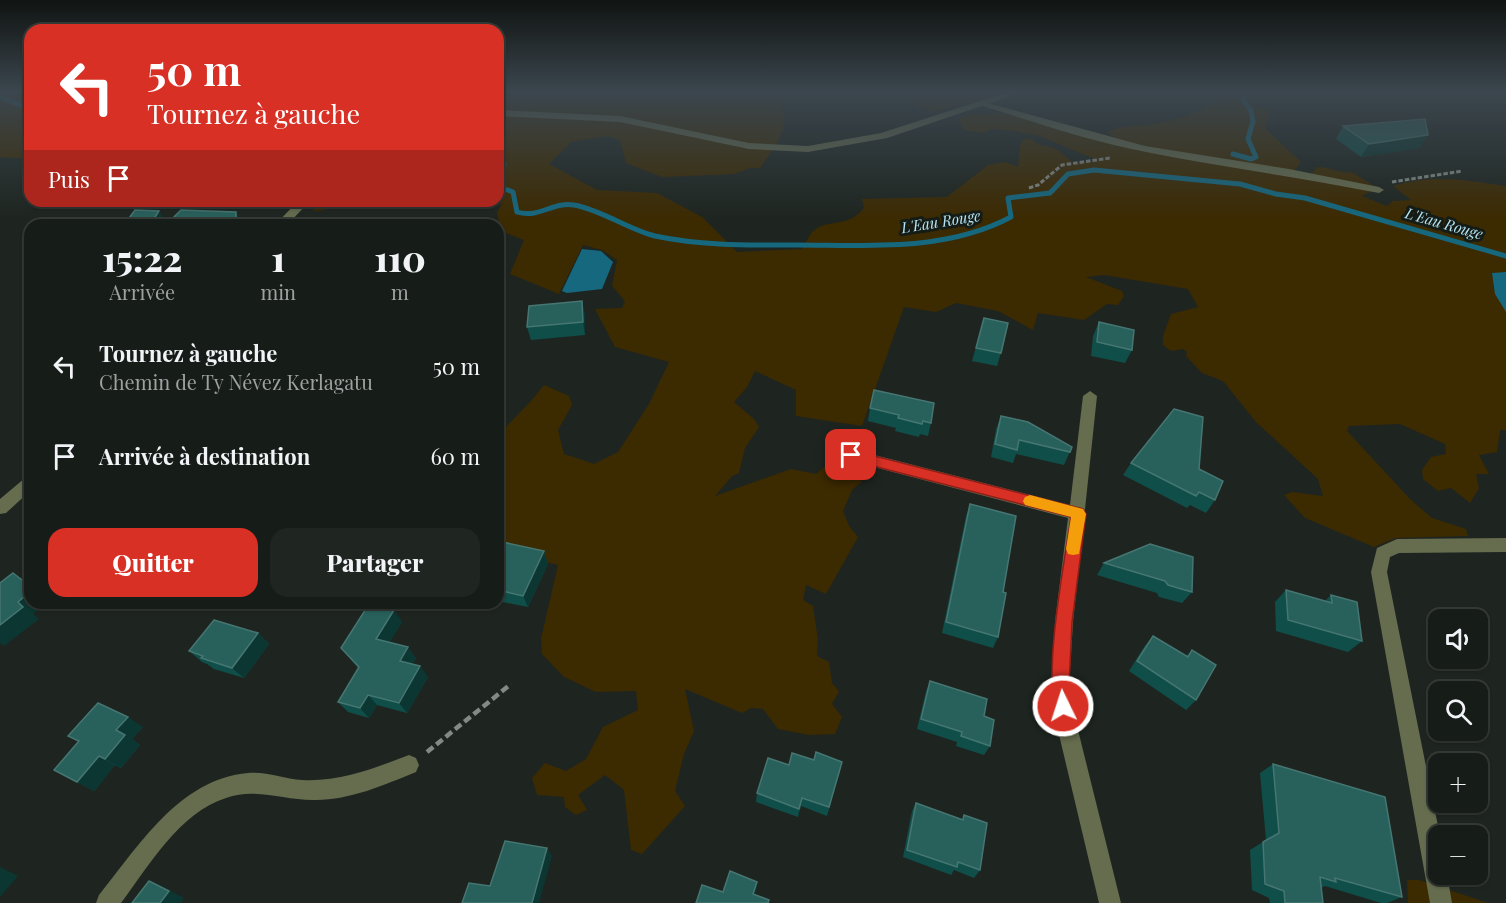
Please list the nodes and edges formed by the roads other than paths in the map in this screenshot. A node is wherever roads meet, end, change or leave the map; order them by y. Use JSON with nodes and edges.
{"nodes":[{"id":1,"x":689,"y":134,"type":"edge"},
{"id":2,"x":885,"y":134,"type":"edge"},
{"id":3,"x":1085,"y":134,"type":"edge"},
{"id":4,"x":1379,"y":190,"type":"road end"},
{"id":5,"x":298,"y":207,"type":"edge"},
{"id":6,"x":287,"y":219,"type":"edge"},
{"id":7,"x":1090,"y":396,"type":"dead end"},
{"id":8,"x":851,"y":455,"type":"dead end"},
{"id":9,"x":24,"y":487,"type":"edge"},
{"id":10,"x":0,"y":508,"type":"edge"},
{"id":11,"x":1078,"y":514,"type":"junction"},
{"id":12,"x":1506,"y":545,"type":"edge"},
{"id":13,"x":409,"y":765,"type":"road end"},
{"id":14,"x":107,"y":903,"type":"edge"},
{"id":15,"x":1110,"y":903,"type":"edge"},
{"id":16,"x":1441,"y":903,"type":"edge"}],
"edges":[{"from":1,"to":2,"type":"street"},
{"from":3,"to":4,"type":"street"},
{"from":5,"to":6,"type":"street"},
{"from":7,"to":11,"type":"street"},
{"from":8,"to":11,"type":"street"},
{"from":9,"to":10,"type":"street"},
{"from":11,"to":15,"type":"street"},
{"from":12,"to":16,"type":"street"},
{"from":13,"to":14,"type":"street"}]}
